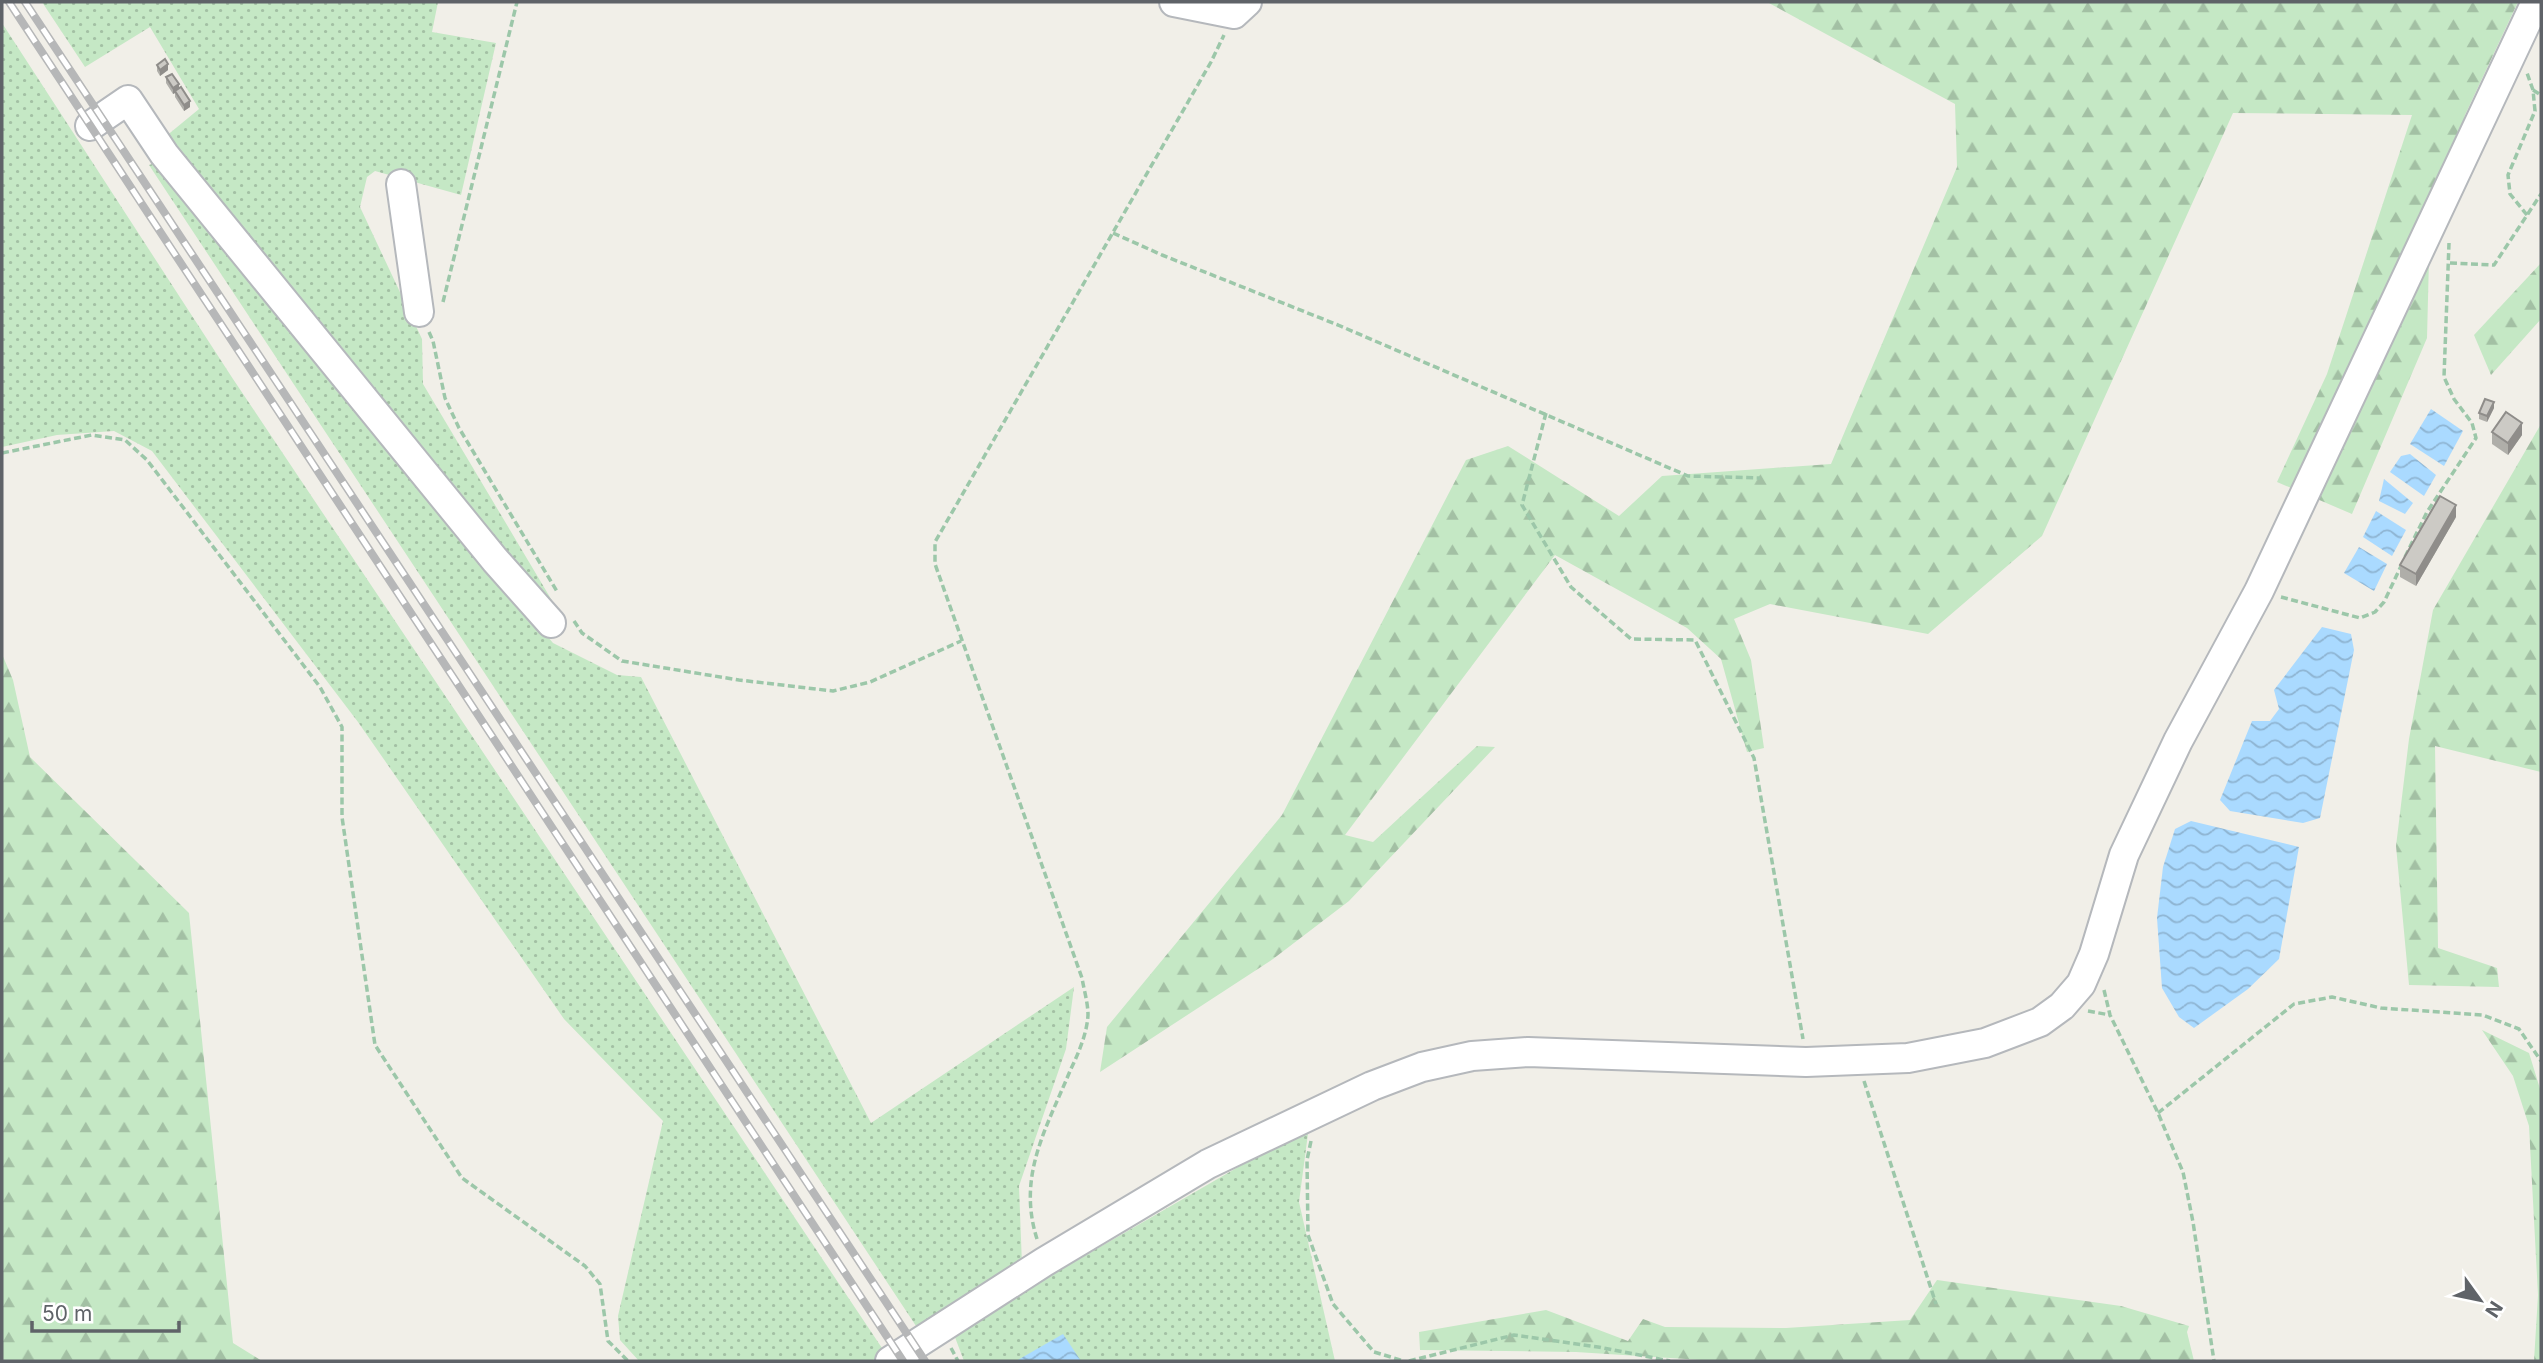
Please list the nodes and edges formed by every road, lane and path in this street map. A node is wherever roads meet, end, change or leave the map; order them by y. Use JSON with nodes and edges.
{"nodes":[{"id":1,"x":517,"y":2,"type":"edge"},
{"id":2,"x":1174,"y":2,"type":"edge"},
{"id":3,"x":2536,"y":2,"type":"edge"},
{"id":4,"x":1240,"y":8,"type":"edge"},
{"id":5,"x":2517,"y":41,"type":"junction"},
{"id":6,"x":2533,"y":90,"type":"junction"},
{"id":7,"x":2541,"y":95,"type":"edge"},
{"id":8,"x":90,"y":126,"type":"dead end"},
{"id":9,"x":401,"y":184,"type":"dead end"},
{"id":10,"x":2541,"y":194,"type":"edge"},
{"id":11,"x":2527,"y":215,"type":"junction"},
{"id":12,"x":1113,"y":233,"type":"junction"},
{"id":13,"x":2449,"y":239,"type":"dead end"},
{"id":14,"x":2450,"y":263,"type":"junction"},
{"id":15,"x":432,"y":318,"type":"junction"},
{"id":16,"x":433,"y":341,"type":"junction"},
{"id":17,"x":1546,"y":413,"type":"junction"},
{"id":18,"x":2,"y":453,"type":"edge"},
{"id":19,"x":1760,"y":478,"type":"dead end"},
{"id":20,"x":2259,"y":591,"type":"junction"},
{"id":21,"x":560,"y":611,"type":"junction"},
{"id":22,"x":961,"y":641,"type":"junction"},
{"id":23,"x":2110,"y":1015,"type":"dead end"},
{"id":24,"x":1857,"y":1059,"type":"junction"},
{"id":25,"x":2541,"y":1061,"type":"edge"},
{"id":26,"x":1806,"y":1062,"type":"junction"},
{"id":27,"x":1319,"y":1112,"type":"junction"},
{"id":28,"x":2158,"y":1113,"type":"junction"},
{"id":29,"x":1044,"y":1262,"type":"junction"},
{"id":30,"x":1936,"y":1304,"type":"dead end"},
{"id":31,"x":628,"y":1361,"type":"edge"},
{"id":32,"x":890,"y":1361,"type":"edge"},
{"id":33,"x":1404,"y":1361,"type":"edge"},
{"id":34,"x":1409,"y":1361,"type":"edge"},
{"id":35,"x":1670,"y":1361,"type":"edge"},
{"id":36,"x":2214,"y":1361,"type":"edge"}],
"edges":[{"from":1,"to":15,"type":"path"},
{"from":2,"to":4,"type":"street"},
{"from":3,"to":5,"type":"street"},
{"from":4,"to":12,"type":"path"},
{"from":5,"to":6,"type":"path"},
{"from":5,"to":20,"type":"street"},
{"from":6,"to":7,"type":"path"},
{"from":6,"to":11,"type":"path"},
{"from":8,"to":21,"type":"street"},
{"from":9,"to":15,"type":"street"},
{"from":10,"to":11,"type":"path"},
{"from":11,"to":14,"type":"path"},
{"from":12,"to":17,"type":"path"},
{"from":12,"to":22,"type":"path"},
{"from":13,"to":14,"type":"path"},
{"from":14,"to":20,"type":"path"},
{"from":15,"to":16,"type":"path"},
{"from":15,"to":16,"type":"path"},
{"from":16,"to":21,"type":"path"},
{"from":17,"to":19,"type":"path"},
{"from":17,"to":26,"type":"path"},
{"from":18,"to":31,"type":"path"},
{"from":20,"to":24,"type":"street"},
{"from":21,"to":22,"type":"path"},
{"from":22,"to":29,"type":"path"},
{"from":23,"to":28,"type":"path"},
{"from":24,"to":26,"type":"street"},
{"from":24,"to":30,"type":"path"},
{"from":25,"to":28,"type":"path"},
{"from":26,"to":27,"type":"street"},
{"from":27,"to":29,"type":"street"},
{"from":27,"to":33,"type":"path"},
{"from":28,"to":36,"type":"path"},
{"from":29,"to":32,"type":"street"},
{"from":34,"to":35,"type":"path"}]}
